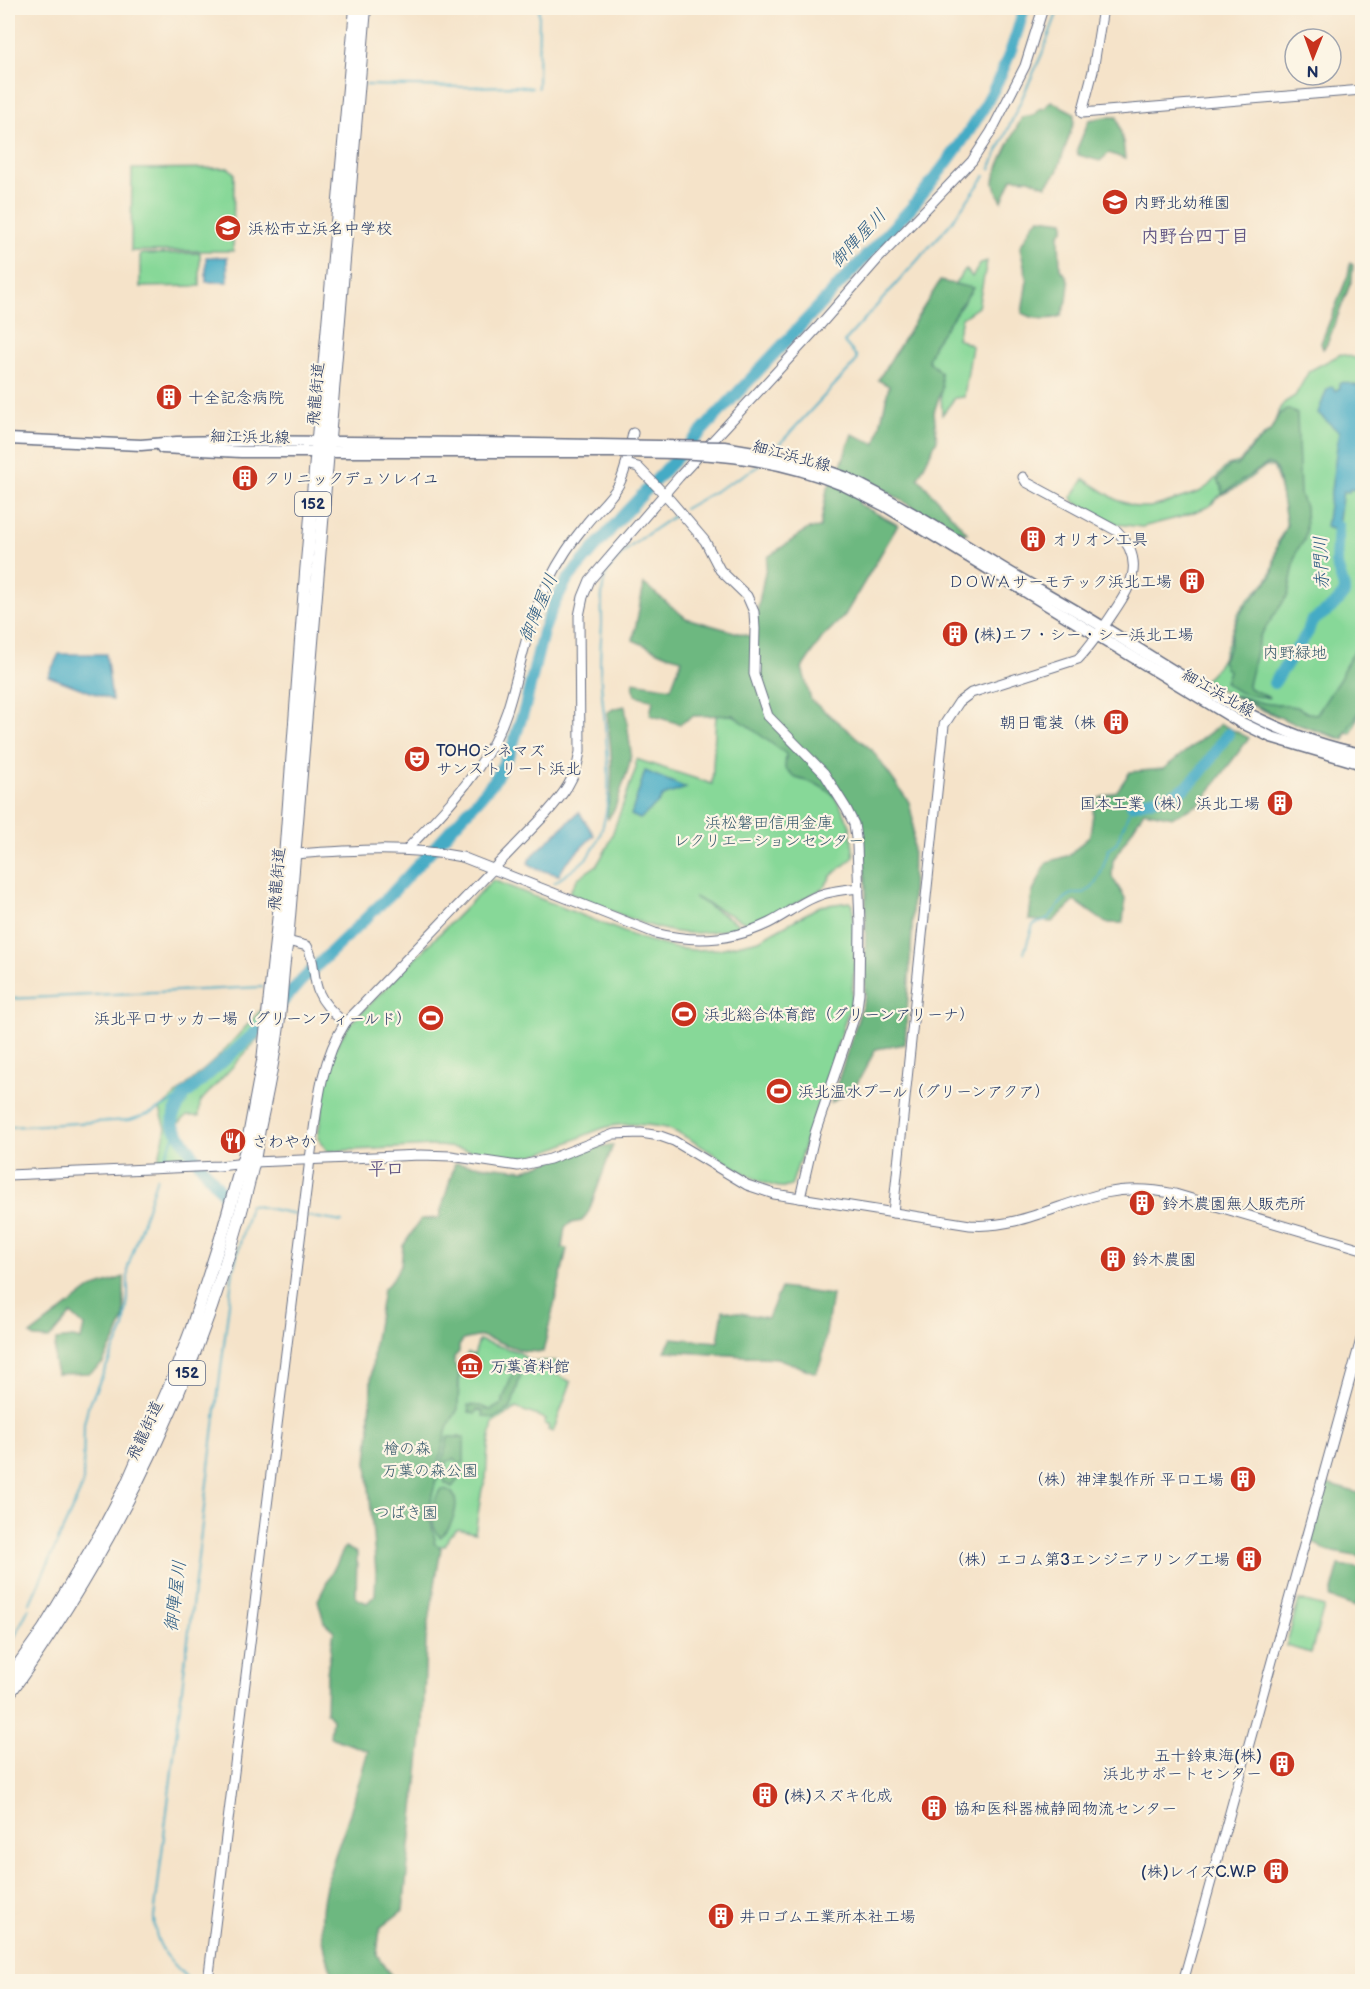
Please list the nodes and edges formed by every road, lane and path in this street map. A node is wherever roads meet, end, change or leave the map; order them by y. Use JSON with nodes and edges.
{"nodes":[{"id":1,"x":356,"y":8,"type":"edge"},
{"id":2,"x":364,"y":8,"type":"edge"},
{"id":3,"x":1043,"y":8,"type":"edge"},
{"id":4,"x":1103,"y":8,"type":"edge"},
{"id":5,"x":1362,"y":90,"type":"edge"},
{"id":6,"x":633,"y":433,"type":"dead end"},
{"id":7,"x":8,"y":439,"type":"edge"},
{"id":8,"x":322,"y":447,"type":"junction"},
{"id":9,"x":626,"y":464,"type":"junction"},
{"id":10,"x":1023,"y":477,"type":"dead end"},
{"id":11,"x":660,"y":491,"type":"junction"},
{"id":12,"x":1100,"y":632,"type":"junction"},
{"id":13,"x":1362,"y":754,"type":"edge"},
{"id":14,"x":1362,"y":765,"type":"edge"},
{"id":15,"x":410,"y":850,"type":"junction"},
{"id":16,"x":290,"y":856,"type":"junction"},
{"id":17,"x":493,"y":869,"type":"junction"},
{"id":18,"x":859,"y":888,"type":"junction"},
{"id":19,"x":287,"y":941,"type":"junction"},
{"id":20,"x":345,"y":1023,"type":"junction"},
{"id":21,"x":310,"y":1159,"type":"junction"},
{"id":22,"x":248,"y":1163,"type":"junction"},
{"id":23,"x":8,"y":1175,"type":"edge"},
{"id":24,"x":800,"y":1198,"type":"junction"},
{"id":25,"x":893,"y":1213,"type":"junction"},
{"id":26,"x":1362,"y":1249,"type":"edge"},
{"id":27,"x":1362,"y":1336,"type":"edge"},
{"id":28,"x":8,"y":1681,"type":"edge"},
{"id":29,"x":8,"y":1695,"type":"edge"},
{"id":30,"x":208,"y":1982,"type":"edge"},
{"id":31,"x":1183,"y":1982,"type":"edge"}],
"edges":[{"from":1,"to":8,"type":"highway","name":"飛龍街道","number":"152"},
{"from":2,"to":8,"type":"highway","name":"飛龍街道","number":"152"},
{"from":3,"to":11,"type":"street"},
{"from":4,"to":5,"type":"street"},
{"from":6,"to":9,"type":"street"},
{"from":7,"to":8,"type":"main road","name":"細江浜北線"},
{"from":8,"to":12,"type":"main road","name":"細江浜北線","bridge":true},
{"from":8,"to":16,"type":"highway","name":"飛龍街道","number":"152"},
{"from":9,"to":11,"type":"street"},
{"from":9,"to":15,"type":"street"},
{"from":10,"to":12,"type":"street"},
{"from":11,"to":17,"type":"street"},
{"from":11,"to":18,"type":"street"},
{"from":12,"to":13,"type":"main road","name":"細江浜北線"},
{"from":12,"to":14,"type":"main road","name":"細江浜北線"},
{"from":12,"to":25,"type":"street"},
{"from":15,"to":16,"type":"street"},
{"from":15,"to":17,"type":"street"},
{"from":16,"to":19,"type":"highway","name":"飛龍街道","number":"152"},
{"from":16,"to":22,"type":"highway","name":"飛龍街道","number":"152"},
{"from":17,"to":18,"type":"street"},
{"from":17,"to":20,"type":"street"},
{"from":18,"to":24,"type":"street"},
{"from":19,"to":20,"type":"street"},
{"from":19,"to":22,"type":"highway","name":"飛龍街道","number":"152"},
{"from":20,"to":21,"type":"street"},
{"from":21,"to":22,"type":"street"},
{"from":21,"to":24,"type":"street"},
{"from":21,"to":30,"type":"street"},
{"from":22,"to":23,"type":"street"},
{"from":22,"to":28,"type":"highway","name":"飛龍街道","number":"152"},
{"from":22,"to":29,"type":"highway","name":"飛龍街道","number":"152"},
{"from":24,"to":25,"type":"street"},
{"from":25,"to":26,"type":"street"},
{"from":27,"to":31,"type":"street"}]}
